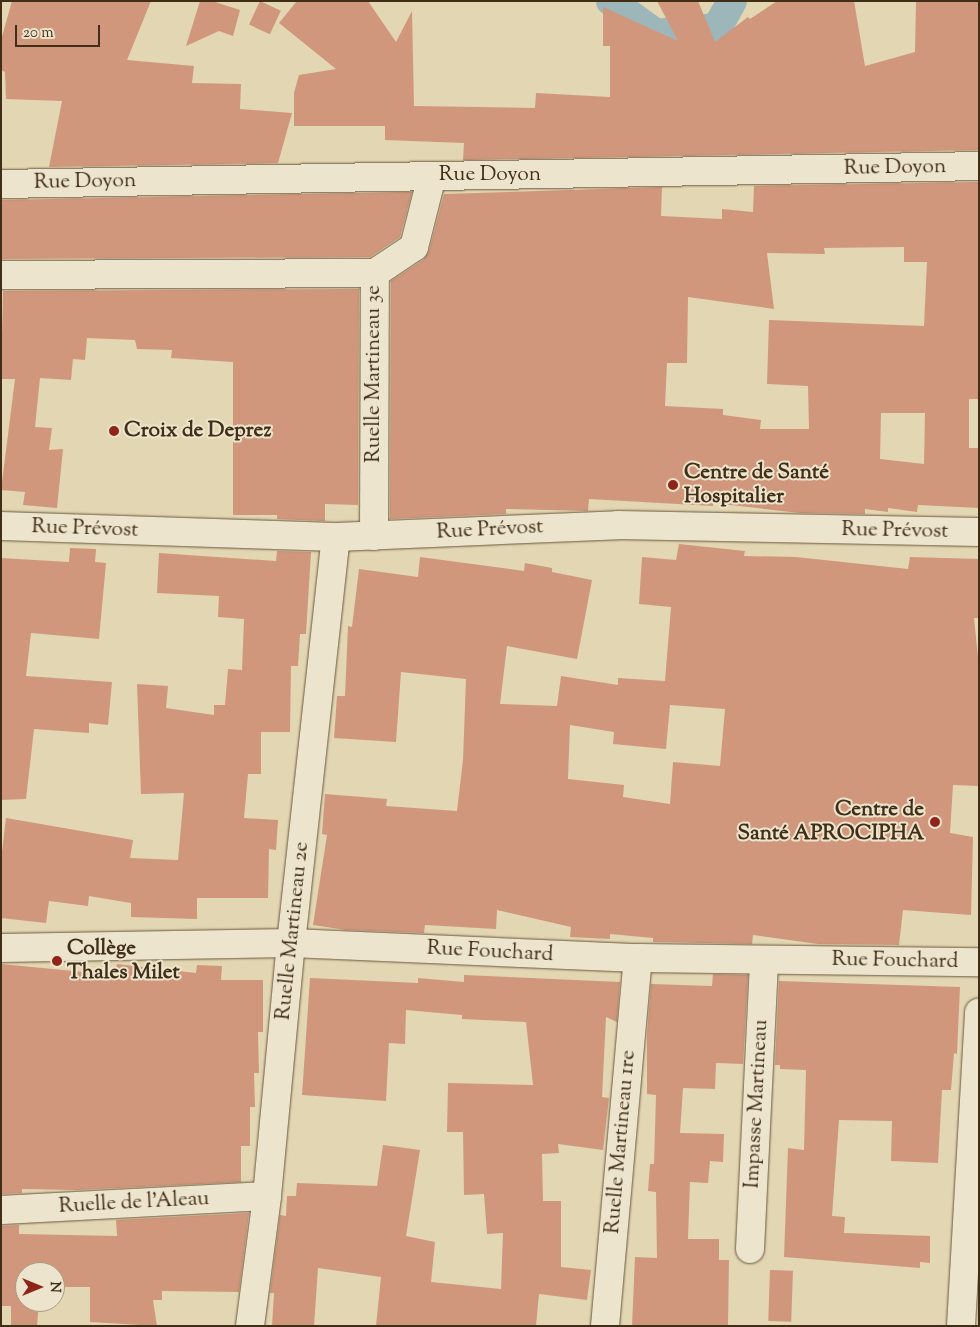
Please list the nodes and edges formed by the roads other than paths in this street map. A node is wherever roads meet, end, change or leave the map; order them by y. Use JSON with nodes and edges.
{"nodes":[{"id":1,"x":979,"y":166,"type":"edge"},
{"id":2,"x":432,"y":176,"type":"junction"},
{"id":3,"x":1,"y":184,"type":"edge"},
{"id":4,"x":374,"y":273,"type":"junction"},
{"id":5,"x":1,"y":275,"type":"edge"},
{"id":6,"x":1,"y":526,"type":"edge"},
{"id":7,"x":979,"y":532,"type":"edge"},
{"id":8,"x":374,"y":536,"type":"junction"},
{"id":9,"x":336,"y":537,"type":"junction"},
{"id":10,"x":291,"y":943,"type":"junction"},
{"id":11,"x":1,"y":948,"type":"edge"},
{"id":12,"x":638,"y":958,"type":"junction"},
{"id":13,"x":764,"y":960,"type":"junction"},
{"id":14,"x":979,"y":962,"type":"edge"},
{"id":15,"x":979,"y":1014,"type":"edge"},
{"id":16,"x":267,"y":1196,"type":"junction"},
{"id":17,"x":1,"y":1210,"type":"edge"},
{"id":18,"x":750,"y":1249,"type":"dead end"},
{"id":19,"x":250,"y":1326,"type":"edge"},
{"id":20,"x":605,"y":1326,"type":"edge"},
{"id":21,"x":960,"y":1326,"type":"edge"}],
"edges":[{"from":1,"to":2,"type":"street","name":"Rue Doyon"},
{"from":2,"to":3,"type":"street","name":"Rue Doyon"},
{"from":2,"to":4,"type":"street","name":"Ruelle Martineau 3e"},
{"from":4,"to":5,"type":"street"},
{"from":4,"to":8,"type":"street","name":"Ruelle Martineau 3e"},
{"from":6,"to":9,"type":"street","name":"Rue Prévost"},
{"from":7,"to":8,"type":"street","name":"Rue Prévost"},
{"from":8,"to":9,"type":"street","name":"Rue Prévost"},
{"from":9,"to":10,"type":"street","name":"Ruelle Martineau 2e"},
{"from":10,"to":11,"type":"street","name":"Rue Fouchard"},
{"from":10,"to":12,"type":"street","name":"Rue Fouchard"},
{"from":10,"to":16,"type":"street","name":"Ruelle Martineau 2e"},
{"from":12,"to":13,"type":"street","name":"Rue Fouchard"},
{"from":12,"to":20,"type":"street","name":"Ruelle Martineau 1re"},
{"from":13,"to":14,"type":"street","name":"Rue Fouchard"},
{"from":13,"to":18,"type":"street","name":"Impasse Martineau"},
{"from":15,"to":21,"type":"street"},
{"from":16,"to":17,"type":"street","name":"Ruelle de l'Aleau"},
{"from":16,"to":19,"type":"street","name":"Ruelle Martineau 2e"}]}
